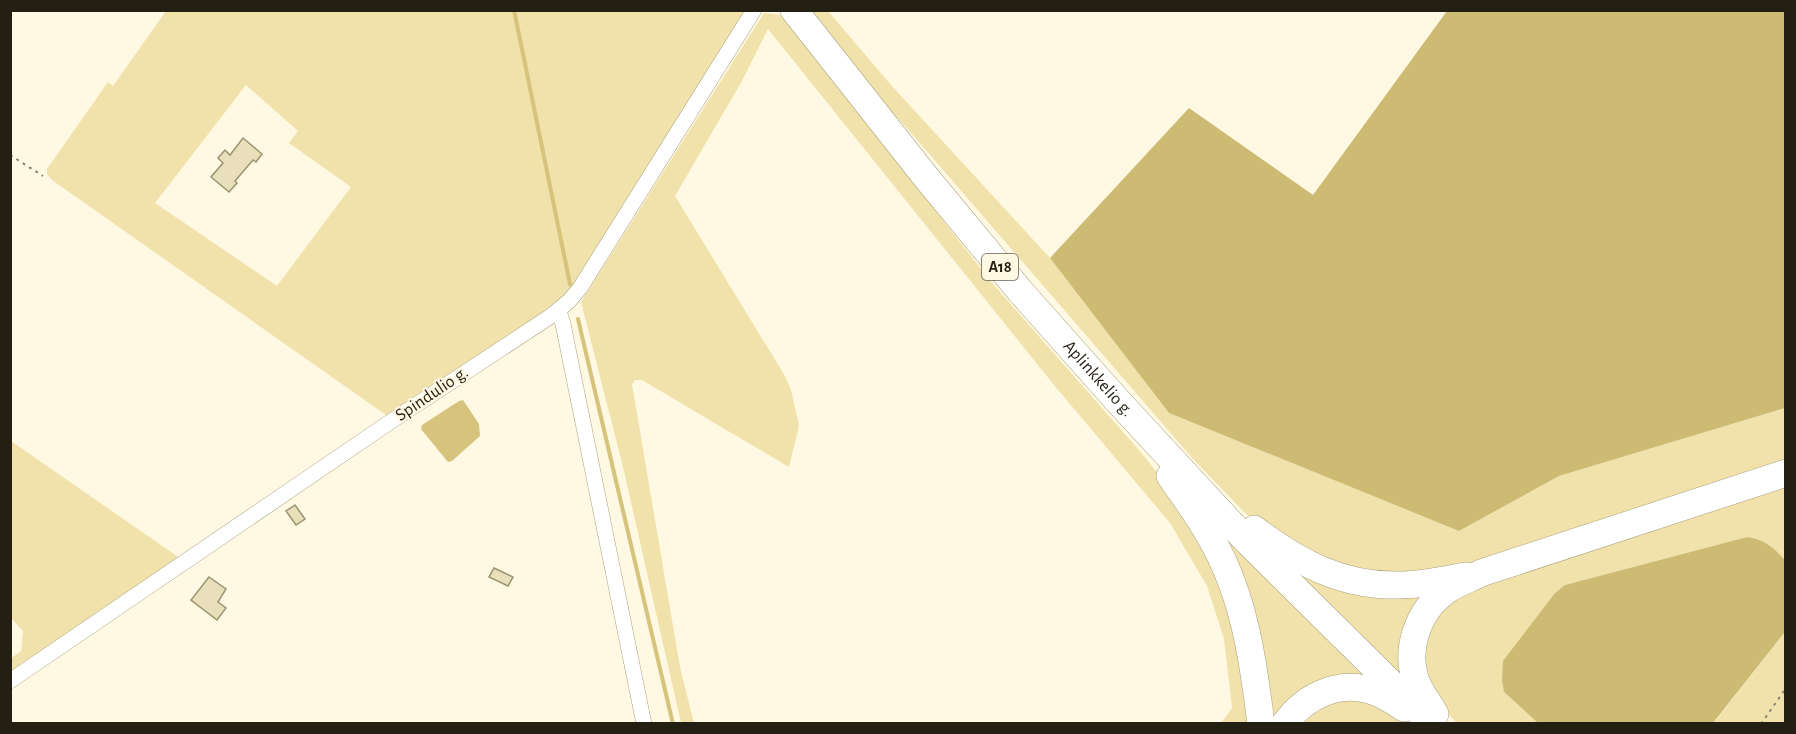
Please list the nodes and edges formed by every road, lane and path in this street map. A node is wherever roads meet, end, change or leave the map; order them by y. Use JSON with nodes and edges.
{"nodes":[{"id":1,"x":754,"y":10,"type":"edge"},
{"id":2,"x":794,"y":10,"type":"edge"},
{"id":3,"x":10,"y":154,"type":"edge"},
{"id":4,"x":43,"y":176,"type":"dead end"},
{"id":5,"x":559,"y":310,"type":"junction"},
{"id":6,"x":1116,"y":399,"type":"junction"},
{"id":7,"x":1785,"y":473,"type":"edge"},
{"id":8,"x":1785,"y":482,"type":"edge"},
{"id":9,"x":1756,"y":484,"type":"junction"},
{"id":10,"x":1198,"y":487,"type":"junction"},
{"id":11,"x":1481,"y":573,"type":"junction"},
{"id":12,"x":10,"y":681,"type":"edge"},
{"id":13,"x":1785,"y":688,"type":"edge"},
{"id":14,"x":644,"y":723,"type":"edge"},
{"id":15,"x":1261,"y":723,"type":"edge"},
{"id":16,"x":1285,"y":723,"type":"edge"},
{"id":17,"x":1431,"y":723,"type":"edge"},
{"id":18,"x":1441,"y":723,"type":"edge"},
{"id":19,"x":1761,"y":723,"type":"edge"}],
"edges":[{"from":1,"to":5,"type":"street","name":"Spindulio g."},
{"from":2,"to":6,"type":"highway","name":"Aplinkkelio g.","number":"A18"},
{"from":3,"to":4,"type":"path"},
{"from":5,"to":12,"type":"street","name":"Spindulio g."},
{"from":5,"to":14,"type":"street"},
{"from":6,"to":10,"type":"highway","name":"Aplinkkelio g.","number":"A18"},
{"from":6,"to":15,"type":"highway"},
{"from":7,"to":9,"type":"highway"},
{"from":8,"to":9,"type":"highway"},
{"from":9,"to":11,"type":"highway"},
{"from":10,"to":11,"type":"highway"},
{"from":10,"to":17,"type":"highway","name":"Aplinkkelio g.","number":"A18"},
{"from":11,"to":18,"type":"highway"},
{"from":13,"to":19,"type":"path"},
{"from":16,"to":17,"type":"highway"}]}
